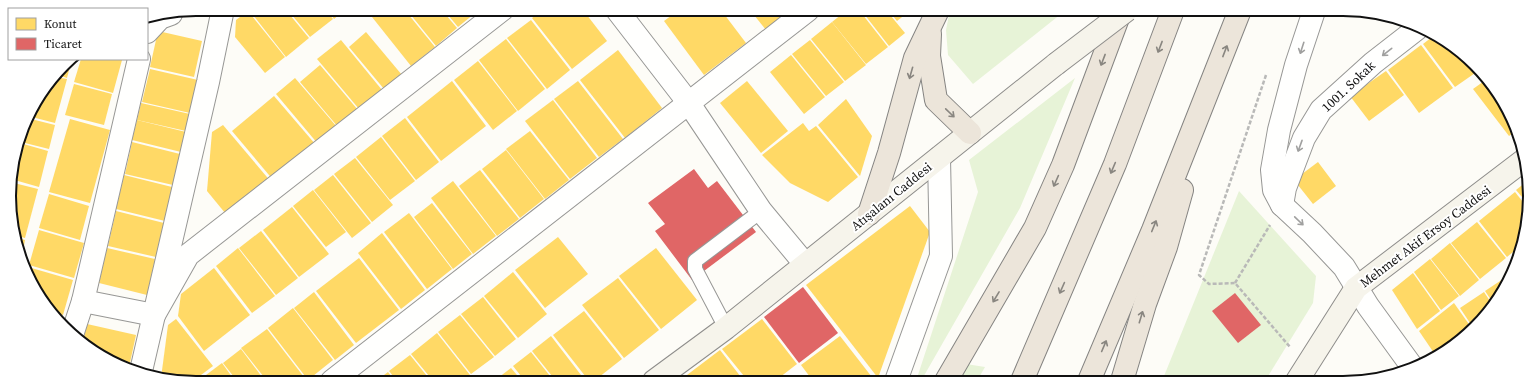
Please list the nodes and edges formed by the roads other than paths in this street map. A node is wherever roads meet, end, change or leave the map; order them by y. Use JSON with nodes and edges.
{"nodes":[{"id":1,"x":222,"y":16,"type":"edge"},
{"id":2,"x":494,"y":16,"type":"edge"},
{"id":3,"x":622,"y":16,"type":"edge"},
{"id":4,"x":800,"y":16,"type":"edge"},
{"id":5,"x":1119,"y":16,"type":"edge"},
{"id":6,"x":1119,"y":16,"type":"edge"},
{"id":7,"x":1172,"y":16,"type":"edge"},
{"id":8,"x":1238,"y":16,"type":"edge"},
{"id":9,"x":1312,"y":16,"type":"edge"},
{"id":10,"x":935,"y":17,"type":"edge"},
{"id":11,"x":158,"y":20,"type":"edge"},
{"id":12,"x":148,"y":31,"type":"edge"},
{"id":13,"x":1414,"y":31,"type":"edge"},
{"id":14,"x":139,"y":60,"type":"edge"},
{"id":15,"x":1211,"y":87,"type":"junction"},
{"id":16,"x":688,"y":102,"type":"junction"},
{"id":17,"x":970,"y":133,"type":"junction"},
{"id":18,"x":939,"y":158,"type":"junction"},
{"id":19,"x":1520,"y":163,"type":"edge"},
{"id":20,"x":1282,"y":205,"type":"junction"},
{"id":21,"x":761,"y":211,"type":"junction"},
{"id":22,"x":869,"y":214,"type":"junction"},
{"id":23,"x":805,"y":264,"type":"junction"},
{"id":24,"x":1356,"y":288,"type":"junction"},
{"id":25,"x":83,"y":301,"type":"junction"},
{"id":26,"x":154,"y":315,"type":"junction"},
{"id":27,"x":74,"y":328,"type":"edge"},
{"id":28,"x":726,"y":328,"type":"junction"},
{"id":29,"x":1409,"y":363,"type":"edge"},
{"id":30,"x":142,"y":367,"type":"edge"},
{"id":31,"x":1302,"y":374,"type":"edge"},
{"id":32,"x":338,"y":376,"type":"edge"},
{"id":33,"x":666,"y":376,"type":"edge"},
{"id":34,"x":898,"y":376,"type":"edge"},
{"id":35,"x":949,"y":376,"type":"edge"},
{"id":36,"x":1024,"y":376,"type":"edge"},
{"id":37,"x":1091,"y":376,"type":"edge"},
{"id":38,"x":1123,"y":376,"type":"edge"}],
"edges":[{"from":1,"to":26,"type":"street"},
{"from":2,"to":26,"type":"street"},
{"from":3,"to":16,"type":"street"},
{"from":4,"to":16,"type":"street"},
{"from":5,"to":35,"type":"highway","one_way":true},
{"from":6,"to":17,"type":"main road","name":"Atışalanı Caddesi","bridge":true},
{"from":7,"to":36,"type":"highway","one_way":true},
{"from":15,"to":8,"type":"highway","one_way":true},
{"from":9,"to":20,"type":"street","one_way":true},
{"from":10,"to":17,"type":"highway","one_way":true},
{"from":10,"to":22,"type":"highway","one_way":true},
{"from":11,"to":12,"type":"street"},
{"from":13,"to":20,"type":"street","name":"1001. Sokak","one_way":true},
{"from":14,"to":25,"type":"street"},
{"from":37,"to":15,"type":"highway","one_way":true},
{"from":38,"to":15,"type":"highway","one_way":true},
{"from":16,"to":21,"type":"street"},
{"from":16,"to":32,"type":"street"},
{"from":17,"to":18,"type":"main road","name":"Atışalanı Caddesi"},
{"from":18,"to":22,"type":"main road","name":"Atışalanı Caddesi"},
{"from":18,"to":34,"type":"street"},
{"from":19,"to":24,"type":"main road","name":"Mehmet Akif Ersoy Caddesi"},
{"from":20,"to":24,"type":"street","one_way":true},
{"from":21,"to":23,"type":"street"},
{"from":21,"to":28,"type":"lane"},
{"from":22,"to":23,"type":"main road","name":"Atışalanı Caddesi"},
{"from":23,"to":28,"type":"main road","name":"Atışalanı Caddesi"},
{"from":24,"to":29,"type":"street"},
{"from":24,"to":31,"type":"main road","name":"Mehmet Akif Ersoy Caddesi"},
{"from":25,"to":26,"type":"street"},
{"from":25,"to":27,"type":"street"},
{"from":26,"to":30,"type":"street"},
{"from":28,"to":33,"type":"main road","name":"Atışalanı Caddesi"}]}
